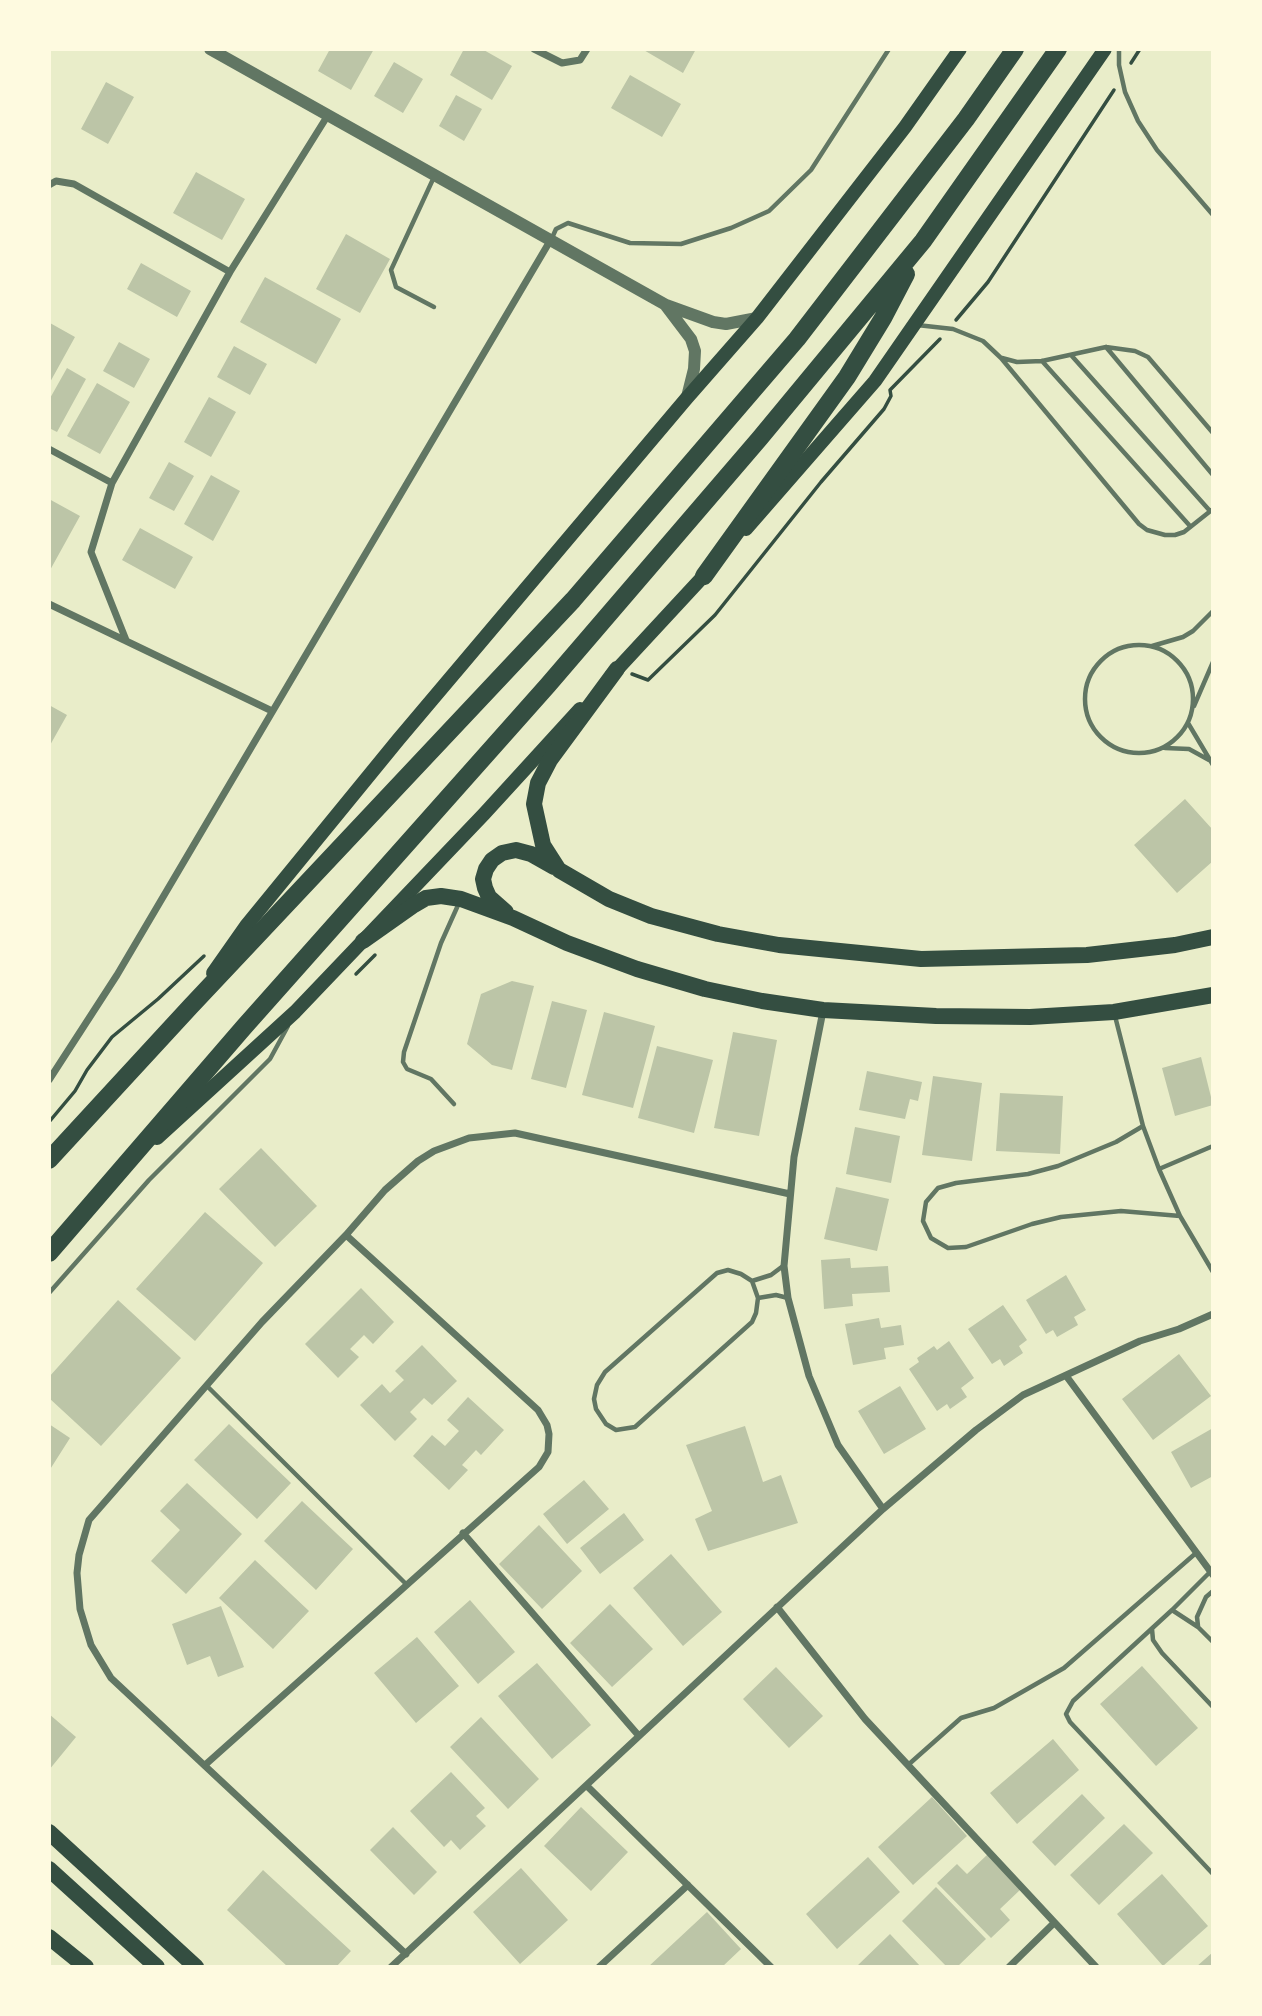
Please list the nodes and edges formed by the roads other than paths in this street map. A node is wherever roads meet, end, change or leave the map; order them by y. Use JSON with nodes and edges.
{"nodes":[{"id":1,"x":210,"y":49,"type":"edge"},
{"id":2,"x":534,"y":49,"type":"edge"},
{"id":3,"x":587,"y":49,"type":"edge"},
{"id":4,"x":889,"y":49,"type":"edge"},
{"id":5,"x":960,"y":49,"type":"edge"},
{"id":6,"x":1015,"y":49,"type":"edge"},
{"id":7,"x":1058,"y":49,"type":"edge"},
{"id":8,"x":1105,"y":49,"type":"edge"},
{"id":9,"x":1119,"y":49,"type":"edge"},
{"id":10,"x":328,"y":116,"type":"junction"},
{"id":11,"x":435,"y":176,"type":"junction"},
{"id":12,"x":49,"y":185,"type":"edge"},
{"id":13,"x":1213,"y":215,"type":"edge"},
{"id":14,"x":550,"y":241,"type":"junction"},
{"id":15,"x":923,"y":241,"type":"junction"},
{"id":16,"x":230,"y":272,"type":"junction"},
{"id":17,"x":666,"y":305,"type":"junction"},
{"id":18,"x":434,"y":307,"type":"dead end"},
{"id":19,"x":757,"y":318,"type":"junction"},
{"id":20,"x":915,"y":325,"type":"junction"},
{"id":21,"x":1106,"y":347,"type":"junction"},
{"id":22,"x":1070,"y":355,"type":"junction"},
{"id":23,"x":1001,"y":358,"type":"junction"},
{"id":24,"x":1042,"y":361,"type":"junction"},
{"id":25,"x":686,"y":398,"type":"junction"},
{"id":26,"x":1213,"y":433,"type":"edge"},
{"id":27,"x":49,"y":449,"type":"edge"},
{"id":28,"x":1213,"y":475,"type":"edge"},
{"id":29,"x":112,"y":483,"type":"junction"},
{"id":30,"x":1211,"y":510,"type":"edge"},
{"id":31,"x":1190,"y":526,"type":"junction"},
{"id":32,"x":704,"y":576,"type":"junction"},
{"id":33,"x":49,"y":604,"type":"edge"},
{"id":34,"x":1213,"y":611,"type":"edge"},
{"id":35,"x":126,"y":640,"type":"junction"},
{"id":36,"x":1152,"y":646,"type":"junction"},
{"id":37,"x":1213,"y":662,"type":"edge"},
{"id":38,"x":617,"y":669,"type":"junction"},
{"id":39,"x":1193,"y":710,"type":"junction"},
{"id":40,"x":272,"y":711,"type":"junction"},
{"id":41,"x":1188,"y":723,"type":"junction"},
{"id":42,"x":1166,"y":748,"type":"junction"},
{"id":43,"x":1211,"y":762,"type":"edge"},
{"id":44,"x":559,"y":870,"type":"junction"},
{"id":45,"x":461,"y":899,"type":"junction"},
{"id":46,"x":513,"y":918,"type":"junction"},
{"id":47,"x":1213,"y":937,"type":"edge"},
{"id":48,"x":363,"y":941,"type":"junction"},
{"id":49,"x":1213,"y":995,"type":"edge"},
{"id":50,"x":190,"y":1007,"type":"junction"},
{"id":51,"x":823,"y":1010,"type":"junction"},
{"id":52,"x":295,"y":1012,"type":"junction"},
{"id":53,"x":1114,"y":1012,"type":"junction"},
{"id":54,"x":49,"y":1080,"type":"edge"},
{"id":55,"x":454,"y":1104,"type":"dead end"},
{"id":56,"x":1143,"y":1126,"type":"junction"},
{"id":57,"x":1213,"y":1146,"type":"edge"},
{"id":58,"x":49,"y":1160,"type":"edge"},
{"id":59,"x":1159,"y":1169,"type":"junction"},
{"id":60,"x":116,"y":1175,"type":"junction"},
{"id":61,"x":790,"y":1194,"type":"junction"},
{"id":62,"x":1181,"y":1216,"type":"junction"},
{"id":63,"x":346,"y":1235,"type":"junction"},
{"id":64,"x":49,"y":1253,"type":"edge"},
{"id":65,"x":784,"y":1266,"type":"junction"},
{"id":66,"x":1213,"y":1272,"type":"edge"},
{"id":67,"x":752,"y":1281,"type":"junction"},
{"id":68,"x":49,"y":1293,"type":"edge"},
{"id":69,"x":758,"y":1298,"type":"junction"},
{"id":70,"x":788,"y":1298,"type":"junction"},
{"id":71,"x":1213,"y":1314,"type":"edge"},
{"id":72,"x":1067,"y":1377,"type":"junction"},
{"id":73,"x":206,"y":1385,"type":"junction"},
{"id":74,"x":883,"y":1509,"type":"junction"},
{"id":75,"x":463,"y":1533,"type":"junction"},
{"id":76,"x":1196,"y":1553,"type":"junction"},
{"id":77,"x":1212,"y":1573,"type":"edge"},
{"id":78,"x":407,"y":1585,"type":"junction"},
{"id":79,"x":1213,"y":1591,"type":"edge"},
{"id":80,"x":777,"y":1607,"type":"junction"},
{"id":81,"x":1172,"y":1610,"type":"junction"},
{"id":82,"x":1198,"y":1627,"type":"junction"},
{"id":83,"x":1152,"y":1628,"type":"junction"},
{"id":84,"x":1213,"y":1643,"type":"edge"},
{"id":85,"x":1213,"y":1707,"type":"edge"},
{"id":86,"x":639,"y":1736,"type":"junction"},
{"id":87,"x":205,"y":1765,"type":"junction"},
{"id":88,"x":908,"y":1765,"type":"junction"},
{"id":89,"x":587,"y":1786,"type":"junction"},
{"id":90,"x":49,"y":1832,"type":"edge"},
{"id":91,"x":49,"y":1869,"type":"edge"},
{"id":92,"x":1213,"y":1874,"type":"edge"},
{"id":93,"x":688,"y":1885,"type":"junction"},
{"id":94,"x":1054,"y":1923,"type":"junction"},
{"id":95,"x":49,"y":1937,"type":"edge"},
{"id":96,"x":406,"y":1954,"type":"junction"},
{"id":97,"x":86,"y":1967,"type":"edge"},
{"id":98,"x":157,"y":1967,"type":"edge"},
{"id":99,"x":196,"y":1967,"type":"edge"},
{"id":100,"x":391,"y":1967,"type":"edge"},
{"id":101,"x":599,"y":1967,"type":"edge"},
{"id":102,"x":771,"y":1967,"type":"edge"},
{"id":103,"x":1009,"y":1967,"type":"edge"},
{"id":104,"x":1096,"y":1967,"type":"edge"}],
"edges":[{"from":1,"to":10,"type":"street"},
{"from":2,"to":3,"type":"street"},
{"from":4,"to":14,"type":"lane"},
{"from":5,"to":19,"type":"main road"},
{"from":6,"to":50,"type":"highway"},
{"from":7,"to":15,"type":"highway"},
{"from":8,"to":20,"type":"main road"},
{"from":9,"to":13,"type":"lane"},
{"from":10,"to":11,"type":"street"},
{"from":10,"to":16,"type":"street"},
{"from":11,"to":14,"type":"street"},
{"from":11,"to":18,"type":"lane"},
{"from":12,"to":16,"type":"street"},
{"from":14,"to":17,"type":"street"},
{"from":14,"to":40,"type":"street"},
{"from":15,"to":32,"type":"highway"},
{"from":15,"to":60,"type":"highway"},
{"from":16,"to":29,"type":"street"},
{"from":17,"to":19,"type":"street"},
{"from":17,"to":25,"type":"street"},
{"from":19,"to":25,"type":"main road"},
{"from":20,"to":23,"type":"lane"},
{"from":20,"to":32,"type":"main road"},
{"from":21,"to":22,"type":"lane"},
{"from":21,"to":26,"type":"lane"},
{"from":21,"to":28,"type":"lane"},
{"from":22,"to":24,"type":"lane"},
{"from":22,"to":30,"type":"lane"},
{"from":23,"to":24,"type":"lane"},
{"from":23,"to":31,"type":"lane"},
{"from":24,"to":31,"type":"lane"},
{"from":25,"to":50,"type":"main road"},
{"from":27,"to":29,"type":"street"},
{"from":29,"to":35,"type":"street"},
{"from":30,"to":31,"type":"lane"},
{"from":32,"to":38,"type":"main road"},
{"from":33,"to":35,"type":"street"},
{"from":34,"to":36,"type":"lane"},
{"from":35,"to":40,"type":"street"},
{"from":36,"to":39,"type":"lane"},
{"from":36,"to":42,"type":"lane"},
{"from":37,"to":39,"type":"lane"},
{"from":38,"to":44,"type":"main road"},
{"from":38,"to":48,"type":"main road"},
{"from":39,"to":41,"type":"lane"},
{"from":40,"to":54,"type":"street"},
{"from":41,"to":42,"type":"lane"},
{"from":41,"to":43,"type":"lane"},
{"from":42,"to":43,"type":"lane"},
{"from":44,"to":46,"type":"main road"},
{"from":44,"to":47,"type":"main road"},
{"from":45,"to":46,"type":"main road"},
{"from":45,"to":48,"type":"main road"},
{"from":45,"to":55,"type":"lane"},
{"from":46,"to":51,"type":"main road"},
{"from":48,"to":52,"type":"main road"},
{"from":49,"to":53,"type":"main road"},
{"from":50,"to":58,"type":"highway"},
{"from":51,"to":53,"type":"main road"},
{"from":51,"to":61,"type":"street"},
{"from":52,"to":60,"type":"main road"},
{"from":52,"to":68,"type":"lane"},
{"from":53,"to":56,"type":"lane"},
{"from":56,"to":59,"type":"lane"},
{"from":56,"to":62,"type":"lane"},
{"from":57,"to":59,"type":"lane"},
{"from":59,"to":62,"type":"lane"},
{"from":60,"to":64,"type":"highway"},
{"from":61,"to":63,"type":"street"},
{"from":61,"to":65,"type":"street"},
{"from":62,"to":66,"type":"lane"},
{"from":63,"to":73,"type":"street"},
{"from":63,"to":75,"type":"street"},
{"from":65,"to":67,"type":"lane"},
{"from":65,"to":70,"type":"street"},
{"from":67,"to":69,"type":"lane"},
{"from":67,"to":69,"type":"lane"},
{"from":69,"to":70,"type":"lane"},
{"from":70,"to":74,"type":"street"},
{"from":71,"to":72,"type":"street"},
{"from":72,"to":74,"type":"street"},
{"from":72,"to":76,"type":"street"},
{"from":73,"to":78,"type":"lane"},
{"from":73,"to":87,"type":"street"},
{"from":74,"to":80,"type":"street"},
{"from":75,"to":78,"type":"street"},
{"from":75,"to":86,"type":"street"},
{"from":76,"to":77,"type":"street"},
{"from":76,"to":88,"type":"lane"},
{"from":77,"to":81,"type":"lane"},
{"from":78,"to":87,"type":"street"},
{"from":79,"to":82,"type":"lane"},
{"from":80,"to":86,"type":"street"},
{"from":80,"to":88,"type":"street"},
{"from":81,"to":82,"type":"lane"},
{"from":81,"to":83,"type":"lane"},
{"from":82,"to":84,"type":"lane"},
{"from":83,"to":85,"type":"lane"},
{"from":83,"to":92,"type":"lane"},
{"from":86,"to":89,"type":"street"},
{"from":87,"to":96,"type":"street"},
{"from":88,"to":94,"type":"street"},
{"from":89,"to":93,"type":"street"},
{"from":89,"to":96,"type":"street"},
{"from":90,"to":99,"type":"main road"},
{"from":91,"to":98,"type":"main road"},
{"from":93,"to":101,"type":"street"},
{"from":93,"to":102,"type":"street"},
{"from":94,"to":103,"type":"street"},
{"from":94,"to":104,"type":"street"},
{"from":95,"to":97,"type":"main road"},
{"from":96,"to":100,"type":"street"}]}
